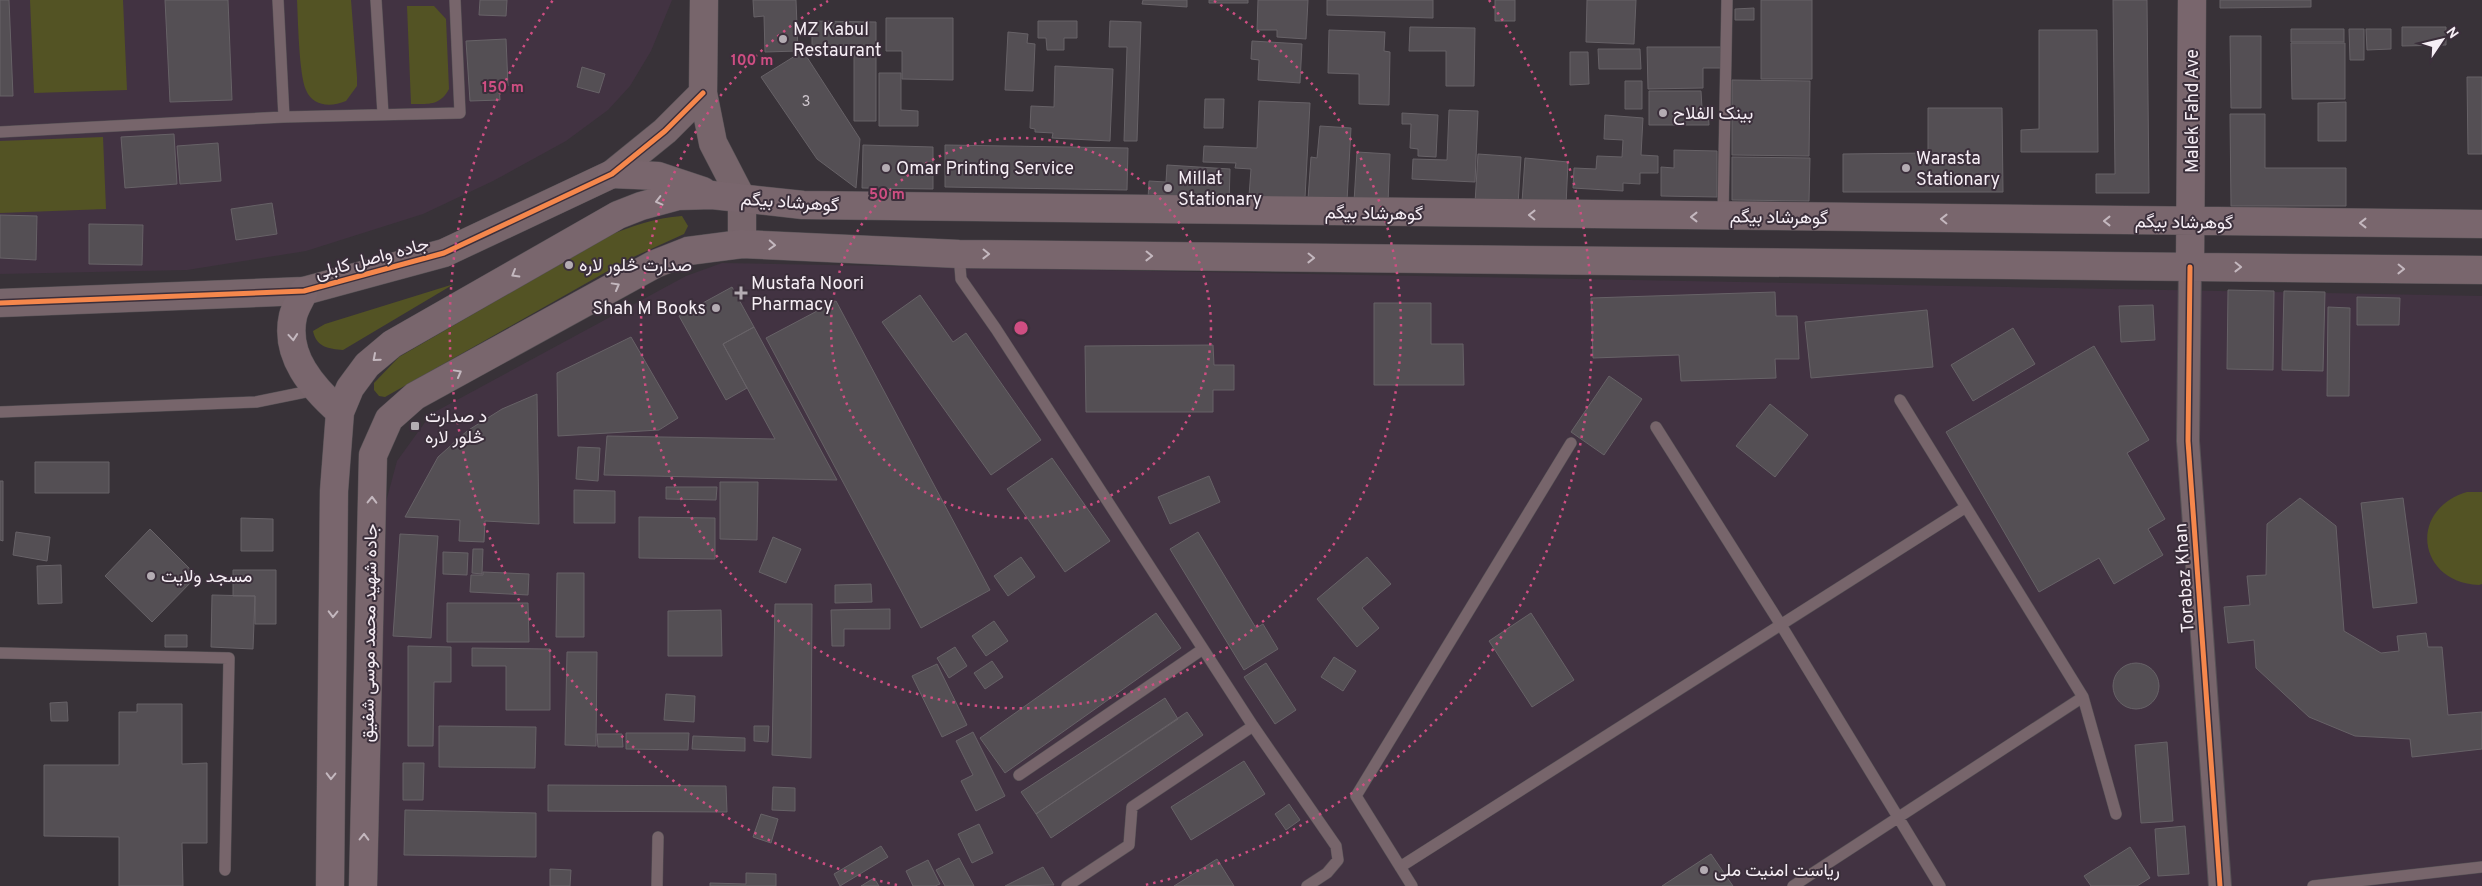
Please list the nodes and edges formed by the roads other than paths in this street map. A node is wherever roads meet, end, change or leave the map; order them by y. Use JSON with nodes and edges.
{"nodes":[{"id":1,"x":278,"y":0,"type":"edge"},
{"id":2,"x":376,"y":0,"type":"edge"},
{"id":3,"x":455,"y":0,"type":"edge"},
{"id":4,"x":704,"y":0,"type":"edge"},
{"id":5,"x":1727,"y":0,"type":"edge"},
{"id":6,"x":2192,"y":0,"type":"edge"},
{"id":7,"x":703,"y":93,"type":"junction"},
{"id":8,"x":383,"y":114,"type":"junction"},
{"id":9,"x":284,"y":117,"type":"junction"},
{"id":10,"x":0,"y":132,"type":"edge"},
{"id":11,"x":612,"y":174,"type":"junction"},
{"id":12,"x":730,"y":198,"type":"junction"},
{"id":13,"x":1723,"y":217,"type":"junction"},
{"id":14,"x":2191,"y":222,"type":"junction"},
{"id":15,"x":2482,"y":224,"type":"edge"},
{"id":16,"x":742,"y":244,"type":"junction"},
{"id":17,"x":959,"y":254,"type":"junction"},
{"id":18,"x":2190,"y":267,"type":"junction"},
{"id":19,"x":2482,"y":270,"type":"edge"},
{"id":20,"x":304,"y":291,"type":"junction"},
{"id":21,"x":0,"y":303,"type":"edge"},
{"id":22,"x":315,"y":390,"type":"junction"},
{"id":23,"x":1900,"y":400,"type":"dead end"},
{"id":24,"x":0,"y":412,"type":"edge"},
{"id":25,"x":340,"y":412,"type":"junction"},
{"id":26,"x":1656,"y":427,"type":"dead end"},
{"id":27,"x":1571,"y":443,"type":"dead end"},
{"id":28,"x":1966,"y":507,"type":"junction"},
{"id":29,"x":1781,"y":626,"type":"junction"},
{"id":30,"x":1203,"y":649,"type":"junction"},
{"id":31,"x":0,"y":653,"type":"edge"},
{"id":32,"x":2082,"y":697,"type":"junction"},
{"id":33,"x":1253,"y":726,"type":"junction"},
{"id":34,"x":1019,"y":775,"type":"dead end"},
{"id":35,"x":2116,"y":814,"type":"dead end"},
{"id":36,"x":1898,"y":817,"type":"junction"},
{"id":37,"x":658,"y":837,"type":"dead end"},
{"id":38,"x":1400,"y":867,"type":"junction"},
{"id":39,"x":2482,"y":867,"type":"edge"},
{"id":40,"x":226,"y":870,"type":"dead end"},
{"id":41,"x":330,"y":886,"type":"edge"},
{"id":42,"x":363,"y":886,"type":"edge"},
{"id":43,"x":657,"y":886,"type":"edge"},
{"id":44,"x":1067,"y":886,"type":"edge"},
{"id":45,"x":1307,"y":886,"type":"edge"},
{"id":46,"x":1412,"y":886,"type":"edge"},
{"id":47,"x":1793,"y":886,"type":"edge"},
{"id":48,"x":1940,"y":886,"type":"edge"},
{"id":49,"x":2220,"y":886,"type":"edge"},
{"id":50,"x":2313,"y":886,"type":"edge"}],
"edges":[{"from":1,"to":9,"type":"lane"},
{"from":2,"to":8,"type":"lane"},
{"from":3,"to":8,"type":"lane"},
{"from":4,"to":7,"type":"street"},
{"from":5,"to":13,"type":"lane"},
{"from":6,"to":14,"type":"main road","name":"Malek Fahd Ave"},
{"from":7,"to":11,"type":"street","name":"جاده واصل کابلی"},
{"from":7,"to":12,"type":"street"},
{"from":8,"to":9,"type":"lane"},
{"from":9,"to":10,"type":"lane"},
{"from":11,"to":12,"type":"main road"},
{"from":11,"to":20,"type":"street","name":"جاده واصل کابلی"},
{"from":13,"to":12,"type":"main road","name":"گوهرشاد بیگم","one_way":true},
{"from":12,"to":16,"type":"street"},
{"from":12,"to":25,"type":"main road","name":"گوهرشاد بیگم","one_way":true},
{"from":14,"to":13,"type":"main road","name":"گوهرشاد بیگم","one_way":true},
{"from":15,"to":14,"type":"main road","name":"گوهرشاد بیگم","one_way":true},
{"from":14,"to":18,"type":"main road","name":"Malek Fahd Ave"},
{"from":16,"to":17,"type":"main road","one_way":true},
{"from":42,"to":16,"type":"main road","name":"جاده شهید محمد موسی شفیق","one_way":true},
{"from":17,"to":18,"type":"main road","one_way":true},
{"from":17,"to":30,"type":"lane"},
{"from":18,"to":19,"type":"main road","one_way":true},
{"from":18,"to":49,"type":"street","name":"Torabaz Khan"},
{"from":20,"to":21,"type":"street","name":"جاده واصل کابلی"},
{"from":20,"to":22,"type":"main road","one_way":true},
{"from":22,"to":24,"type":"lane"},
{"from":22,"to":25,"type":"main road"},
{"from":23,"to":28,"type":"lane"},
{"from":25,"to":41,"type":"main road","name":"جاده شهید محمد موسی شفیق","one_way":true},
{"from":26,"to":29,"type":"lane"},
{"from":27,"to":38,"type":"lane"},
{"from":28,"to":29,"type":"lane"},
{"from":28,"to":32,"type":"lane"},
{"from":29,"to":36,"type":"lane"},
{"from":29,"to":38,"type":"lane"},
{"from":30,"to":33,"type":"lane"},
{"from":30,"to":34,"type":"lane"},
{"from":31,"to":40,"type":"lane"},
{"from":32,"to":35,"type":"lane"},
{"from":32,"to":36,"type":"lane"},
{"from":33,"to":44,"type":"lane"},
{"from":33,"to":45,"type":"lane"},
{"from":36,"to":47,"type":"lane"},
{"from":36,"to":48,"type":"lane"},
{"from":37,"to":43,"type":"lane"},
{"from":38,"to":46,"type":"lane"},
{"from":39,"to":50,"type":"lane"}]}
